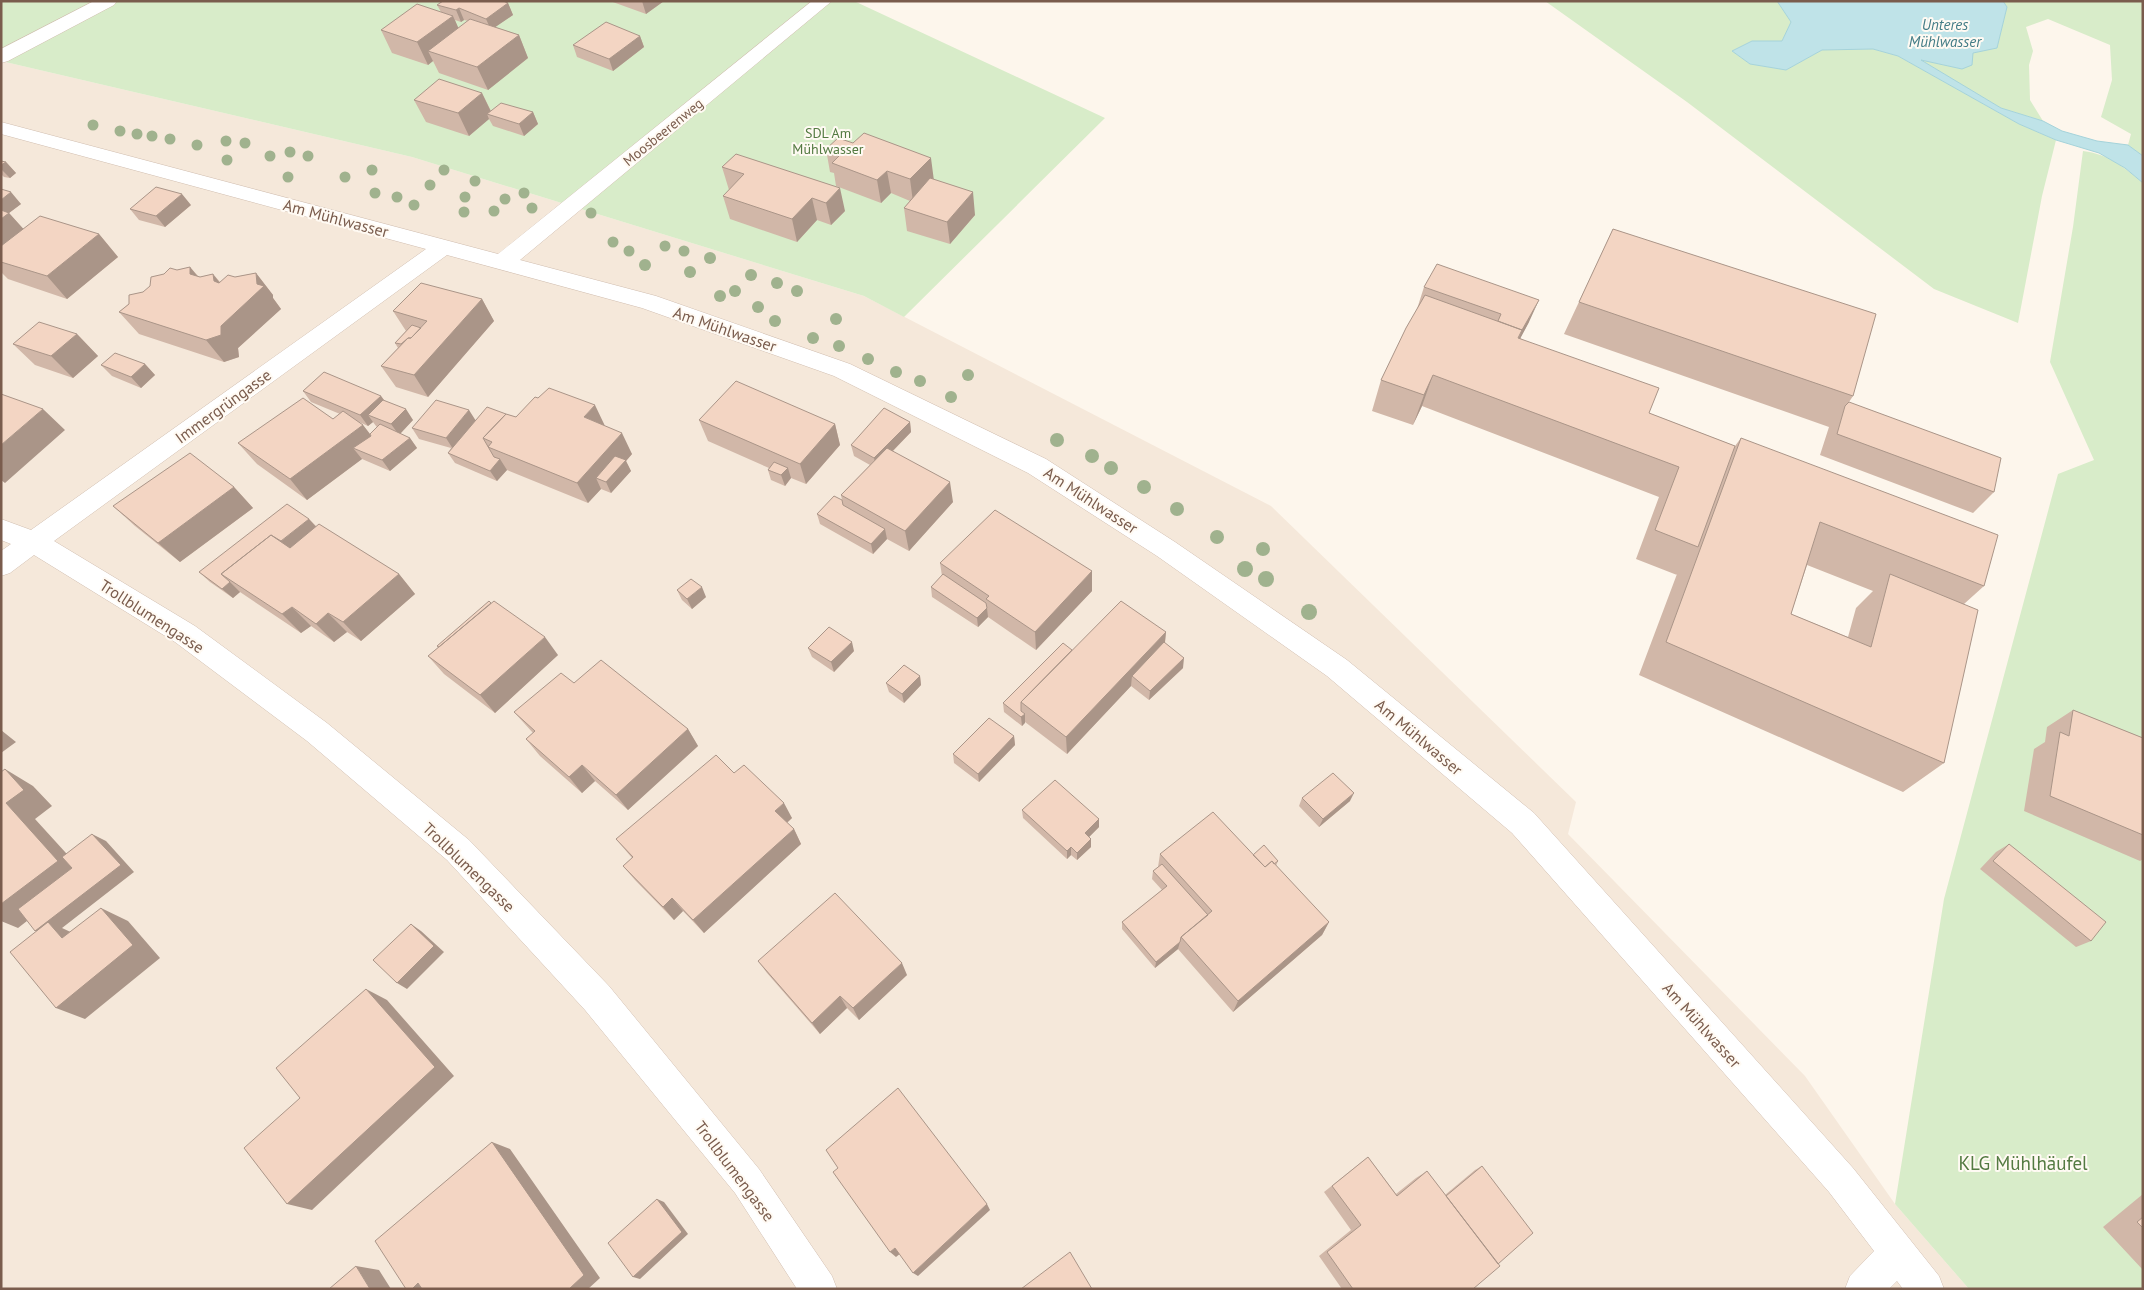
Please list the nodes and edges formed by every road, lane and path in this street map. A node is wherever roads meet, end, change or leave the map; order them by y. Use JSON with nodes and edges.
{"nodes":[{"id":1,"x":108,"y":1,"type":"edge"},
{"id":2,"x":822,"y":1,"type":"edge"},
{"id":3,"x":1,"y":57,"type":"edge"},
{"id":4,"x":1,"y":128,"type":"edge"},
{"id":5,"x":444,"y":248,"type":"junction"},
{"id":6,"x":503,"y":262,"type":"junction"},
{"id":7,"x":1,"y":529,"type":"edge"},
{"id":8,"x":34,"y":542,"type":"junction"},
{"id":9,"x":1,"y":565,"type":"edge"},
{"id":10,"x":1898,"y":1253,"type":"junction"},
{"id":11,"x":819,"y":1289,"type":"edge"},
{"id":12,"x":1863,"y":1289,"type":"edge"},
{"id":13,"x":1926,"y":1289,"type":"edge"}],
"edges":[{"from":1,"to":3,"type":"street"},
{"from":2,"to":6,"type":"street","name":"Moosbeerenweg"},
{"from":4,"to":5,"type":"street","name":"Am Mühlwasser"},
{"from":5,"to":6,"type":"street","name":"Am Mühlwasser"},
{"from":5,"to":8,"type":"street","name":"Immergrüngasse"},
{"from":6,"to":10,"type":"street","name":"Am Mühlwasser"},
{"from":7,"to":8,"type":"street","name":"Trollblumengasse"},
{"from":8,"to":9,"type":"street","name":"Immergrüngasse"},
{"from":8,"to":11,"type":"street","name":"Trollblumengasse"},
{"from":10,"to":12,"type":"street"},
{"from":10,"to":13,"type":"street","name":"Am Mühlwasser"}]}
